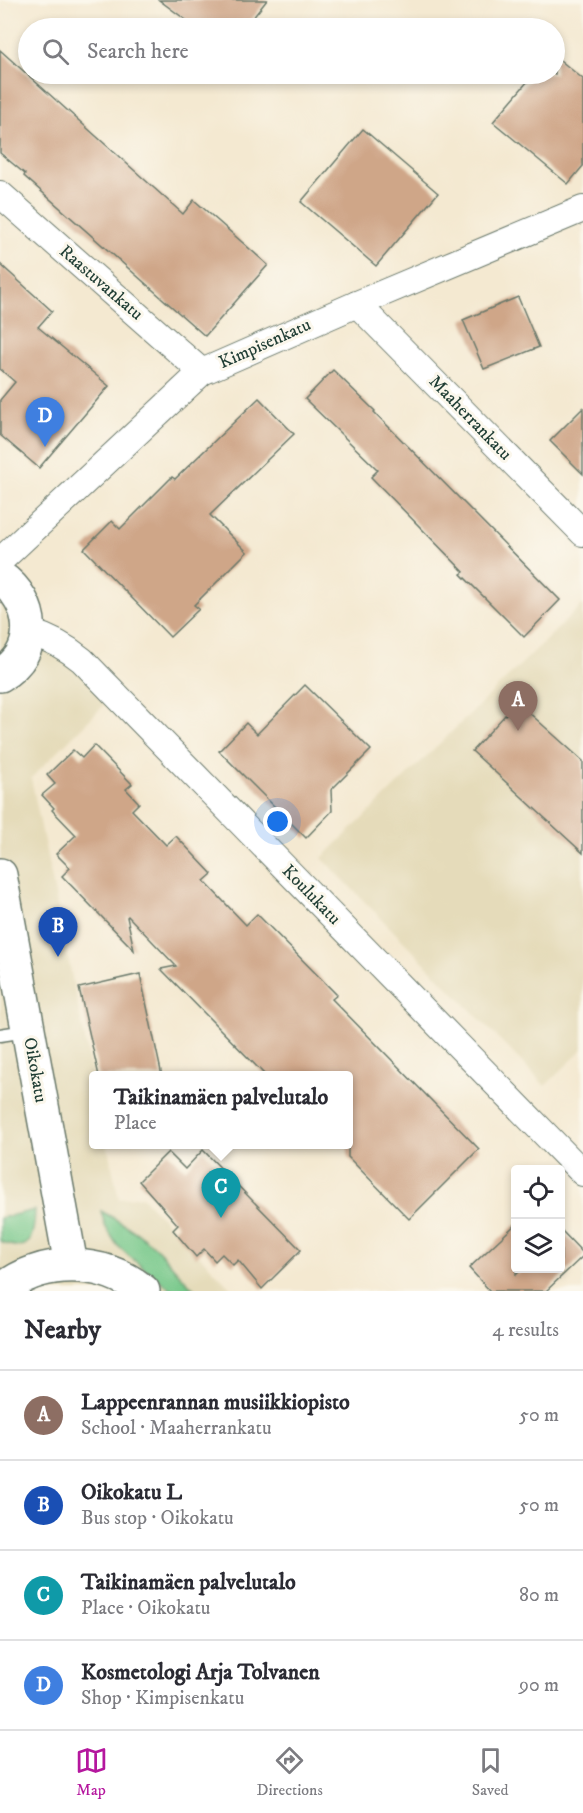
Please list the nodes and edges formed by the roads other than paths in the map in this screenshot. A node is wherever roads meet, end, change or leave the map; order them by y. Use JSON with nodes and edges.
{"nodes":[{"id":1,"x":0,"y":194,"type":"edge"},
{"id":2,"x":583,"y":209,"type":"edge"},
{"id":3,"x":357,"y":304,"type":"junction"},
{"id":4,"x":202,"y":372,"type":"junction"},
{"id":5,"x":583,"y":533,"type":"edge"},
{"id":6,"x":0,"y":561,"type":"edge"},
{"id":7,"x":0,"y":577,"type":"edge"},
{"id":8,"x":29,"y":632,"type":"junction"},
{"id":9,"x":0,"y":675,"type":"edge"},
{"id":10,"x":0,"y":875,"type":"edge"},
{"id":11,"x":14,"y":1033,"type":"edge"},
{"id":12,"x":583,"y":1173,"type":"edge"},
{"id":13,"x":71,"y":1265,"type":"junction"},
{"id":14,"x":1,"y":1291,"type":"edge"},
{"id":15,"x":143,"y":1291,"type":"edge"}],
"edges":[{"from":1,"to":4,"type":"street","name":"Raastuvankatu"},
{"from":2,"to":3,"type":"street","name":"Kimpisenkatu"},
{"from":3,"to":4,"type":"street","name":"Kimpisenkatu"},
{"from":3,"to":5,"type":"street","name":"Maaherrankatu"},
{"from":4,"to":6,"type":"street","name":"Kimpisenkatu"},
{"from":7,"to":8,"type":"main road"},
{"from":8,"to":9,"type":"main road"},
{"from":8,"to":12,"type":"street","name":"Koulukatu"},
{"from":10,"to":11,"type":"main road","name":"Oikokatu"},
{"from":11,"to":13,"type":"main road","name":"Oikokatu"},
{"from":13,"to":14,"type":"main road"},
{"from":13,"to":15,"type":"main road"}]}
